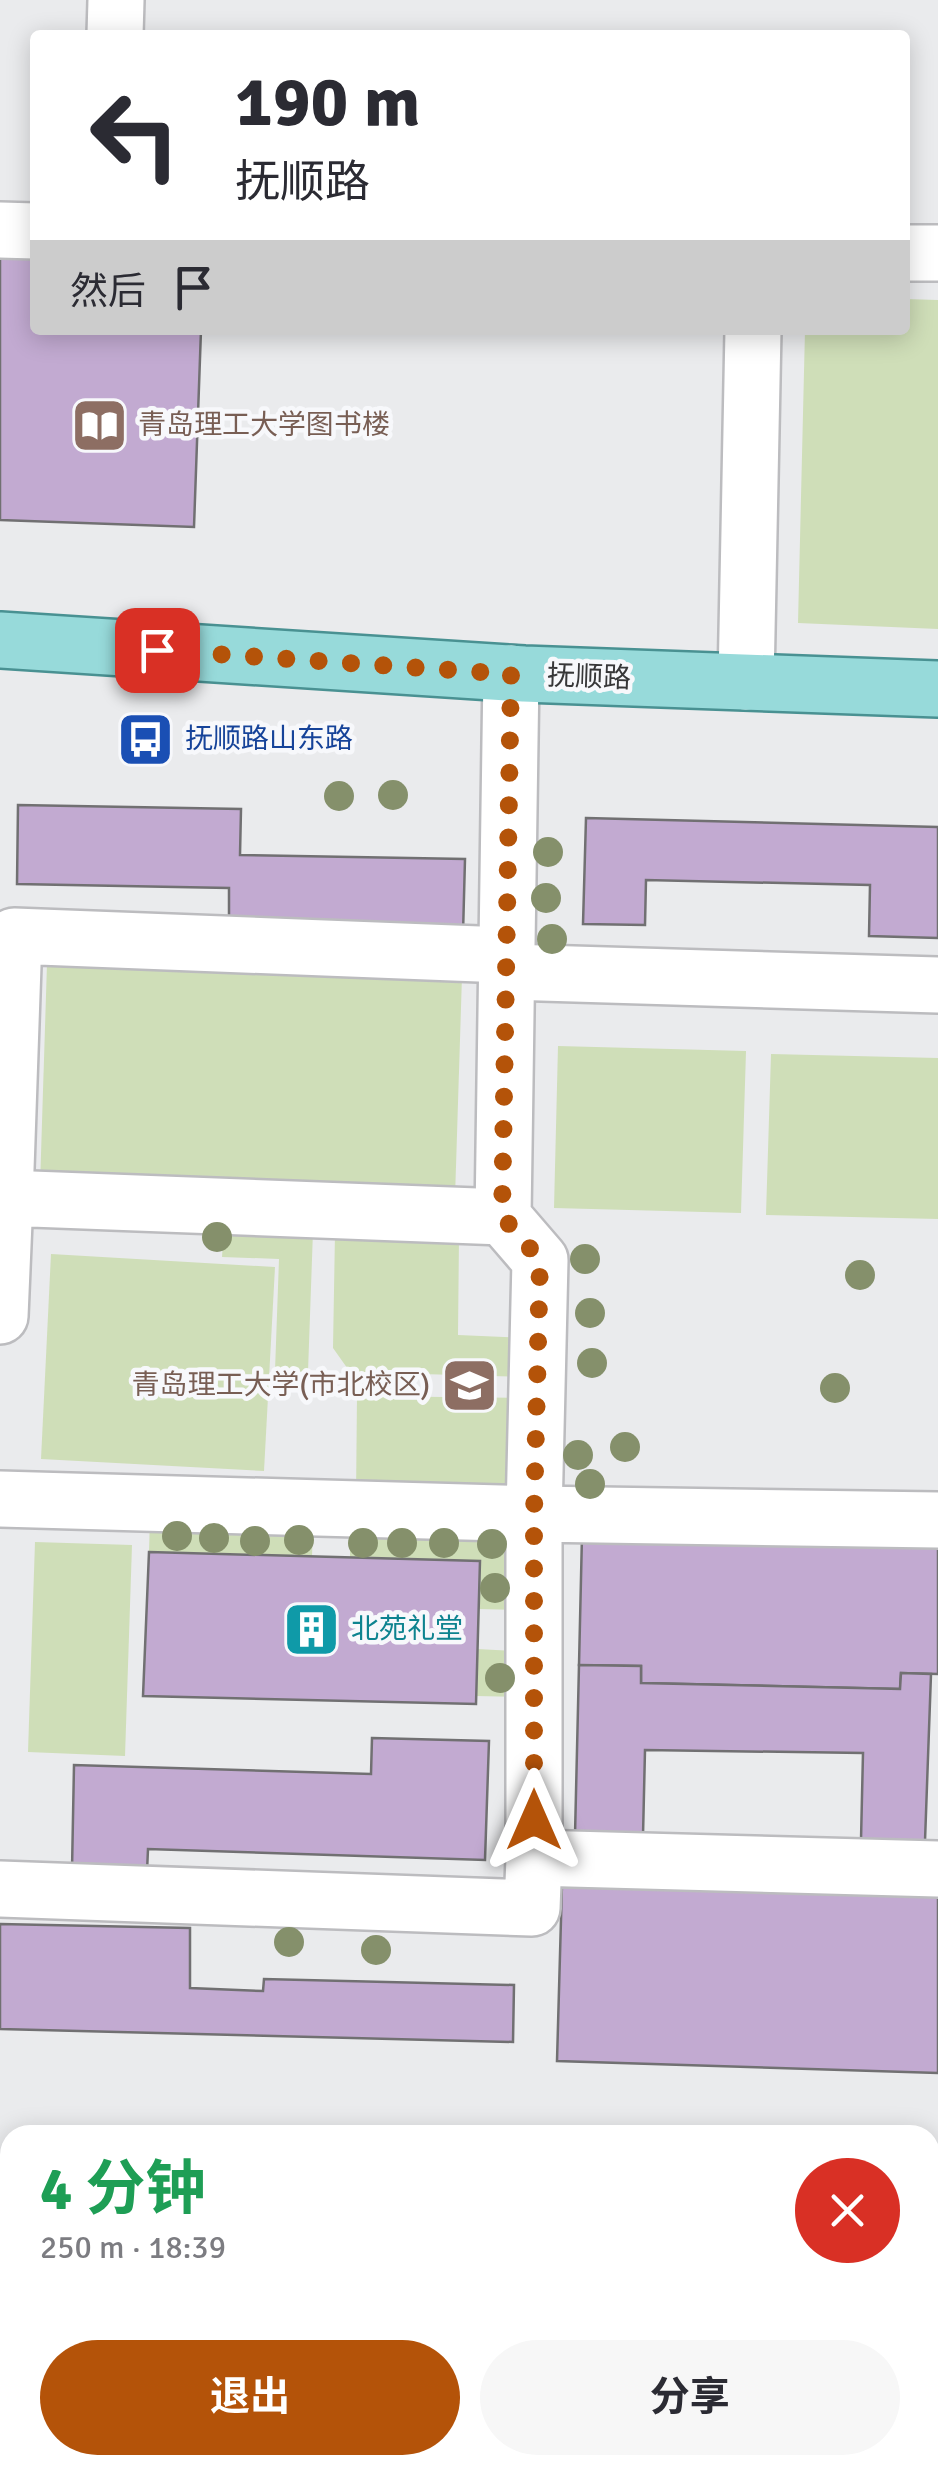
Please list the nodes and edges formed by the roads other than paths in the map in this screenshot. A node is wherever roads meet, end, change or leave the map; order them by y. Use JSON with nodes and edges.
{"nodes":[{"id":1,"x":116,"y":0,"type":"edge"},
{"id":2,"x":115,"y":30,"type":"edge"},
{"id":3,"x":0,"y":230,"type":"edge"},
{"id":4,"x":30,"y":231,"type":"edge"},
{"id":5,"x":910,"y":253,"type":"edge"},
{"id":6,"x":938,"y":253,"type":"edge"},
{"id":7,"x":753,"y":335,"type":"edge"},
{"id":8,"x":0,"y":640,"type":"edge"},
{"id":9,"x":746,"y":682,"type":"junction"},
{"id":10,"x":511,"y":690,"type":"junction"},
{"id":11,"x":938,"y":690,"type":"edge"},
{"id":12,"x":506,"y":963,"type":"junction"},
{"id":13,"x":938,"y":985,"type":"edge"},
{"id":14,"x":5,"y":1198,"type":"junction"},
{"id":15,"x":502,"y":1216,"type":"junction"},
{"id":16,"x":0,"y":1316,"type":"edge"},
{"id":17,"x":0,"y":1499,"type":"edge"},
{"id":18,"x":534,"y":1514,"type":"junction"},
{"id":19,"x":938,"y":1520,"type":"edge"},
{"id":20,"x":534,"y":1858,"type":"junction"},
{"id":21,"x":938,"y":1869,"type":"edge"},
{"id":22,"x":0,"y":1890,"type":"edge"}],
"edges":[{"from":1,"to":2,"type":"street"},
{"from":3,"to":4,"type":"street"},
{"from":5,"to":6,"type":"street"},
{"from":7,"to":9,"type":"street"},
{"from":8,"to":10,"type":"main road","name":"抚顺路"},
{"from":9,"to":10,"type":"main road","name":"抚顺路"},
{"from":9,"to":11,"type":"main road","name":"抚顺路"},
{"from":10,"to":12,"type":"street"},
{"from":12,"to":13,"type":"street"},
{"from":12,"to":14,"type":"street"},
{"from":12,"to":15,"type":"street"},
{"from":14,"to":15,"type":"street"},
{"from":14,"to":16,"type":"street"},
{"from":15,"to":18,"type":"street"},
{"from":17,"to":18,"type":"street"},
{"from":18,"to":19,"type":"street"},
{"from":18,"to":20,"type":"street"},
{"from":20,"to":21,"type":"street"},
{"from":20,"to":22,"type":"street"}]}
